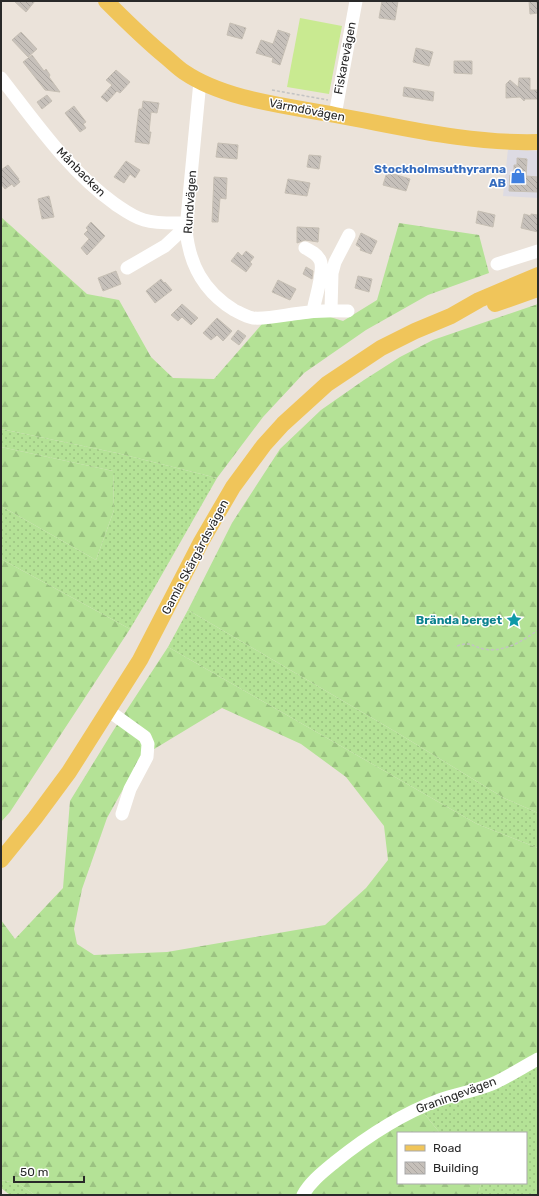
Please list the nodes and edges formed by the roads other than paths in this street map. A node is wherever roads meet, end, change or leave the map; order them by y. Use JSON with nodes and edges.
{"nodes":[{"id":1,"x":106,"y":1,"type":"edge"},
{"id":2,"x":356,"y":1,"type":"edge"},
{"id":3,"x":1,"y":78,"type":"edge"},
{"id":4,"x":200,"y":81,"type":"junction"},
{"id":5,"x":336,"y":108,"type":"junction"},
{"id":6,"x":538,"y":142,"type":"edge"},
{"id":7,"x":186,"y":226,"type":"junction"},
{"id":8,"x":349,"y":235,"type":"dead end"},
{"id":9,"x":305,"y":248,"type":"dead end"},
{"id":10,"x":538,"y":251,"type":"edge"},
{"id":11,"x":497,"y":264,"type":"dead end"},
{"id":12,"x":127,"y":268,"type":"dead end"},
{"id":13,"x":538,"y":275,"type":"edge"},
{"id":14,"x":538,"y":289,"type":"edge"},
{"id":15,"x":331,"y":310,"type":"junction"},
{"id":16,"x":313,"y":311,"type":"junction"},
{"id":17,"x":348,"y":311,"type":"dead end"},
{"id":18,"x":451,"y":316,"type":"junction"},
{"id":19,"x":109,"y":711,"type":"junction"},
{"id":20,"x":122,"y":814,"type":"dead end"},
{"id":21,"x":1,"y":860,"type":"edge"},
{"id":22,"x":538,"y":1059,"type":"edge"},
{"id":23,"x":303,"y":1195,"type":"edge"}],
"edges":[{"from":1,"to":4,"type":"main road","name":"Värmdövägen"},
{"from":2,"to":5,"type":"street","name":"Fiskarevägen"},
{"from":3,"to":7,"type":"street","name":"Månbacken"},
{"from":4,"to":5,"type":"main road","name":"Värmdövägen"},
{"from":4,"to":7,"type":"street","name":"Rundvägen"},
{"from":5,"to":6,"type":"main road","name":"Värmdövägen"},
{"from":7,"to":12,"type":"street"},
{"from":7,"to":16,"type":"street","name":"Rundvägen"},
{"from":8,"to":15,"type":"street"},
{"from":9,"to":16,"type":"street"},
{"from":10,"to":11,"type":"street"},
{"from":13,"to":18,"type":"main road","name":"Gamla Skärgårdsvägen"},
{"from":14,"to":18,"type":"main road","name":"Gamla Skärgårdsvägen"},
{"from":15,"to":16,"type":"street","name":"Rundvägen"},
{"from":15,"to":17,"type":"street","name":"Rundvägen"},
{"from":18,"to":19,"type":"main road","name":"Gamla Skärgårdsvägen"},
{"from":19,"to":20,"type":"street"},
{"from":19,"to":21,"type":"main road","name":"Gamla Skärgårdsvägen"},
{"from":22,"to":23,"type":"street","name":"Graningevägen"}]}
